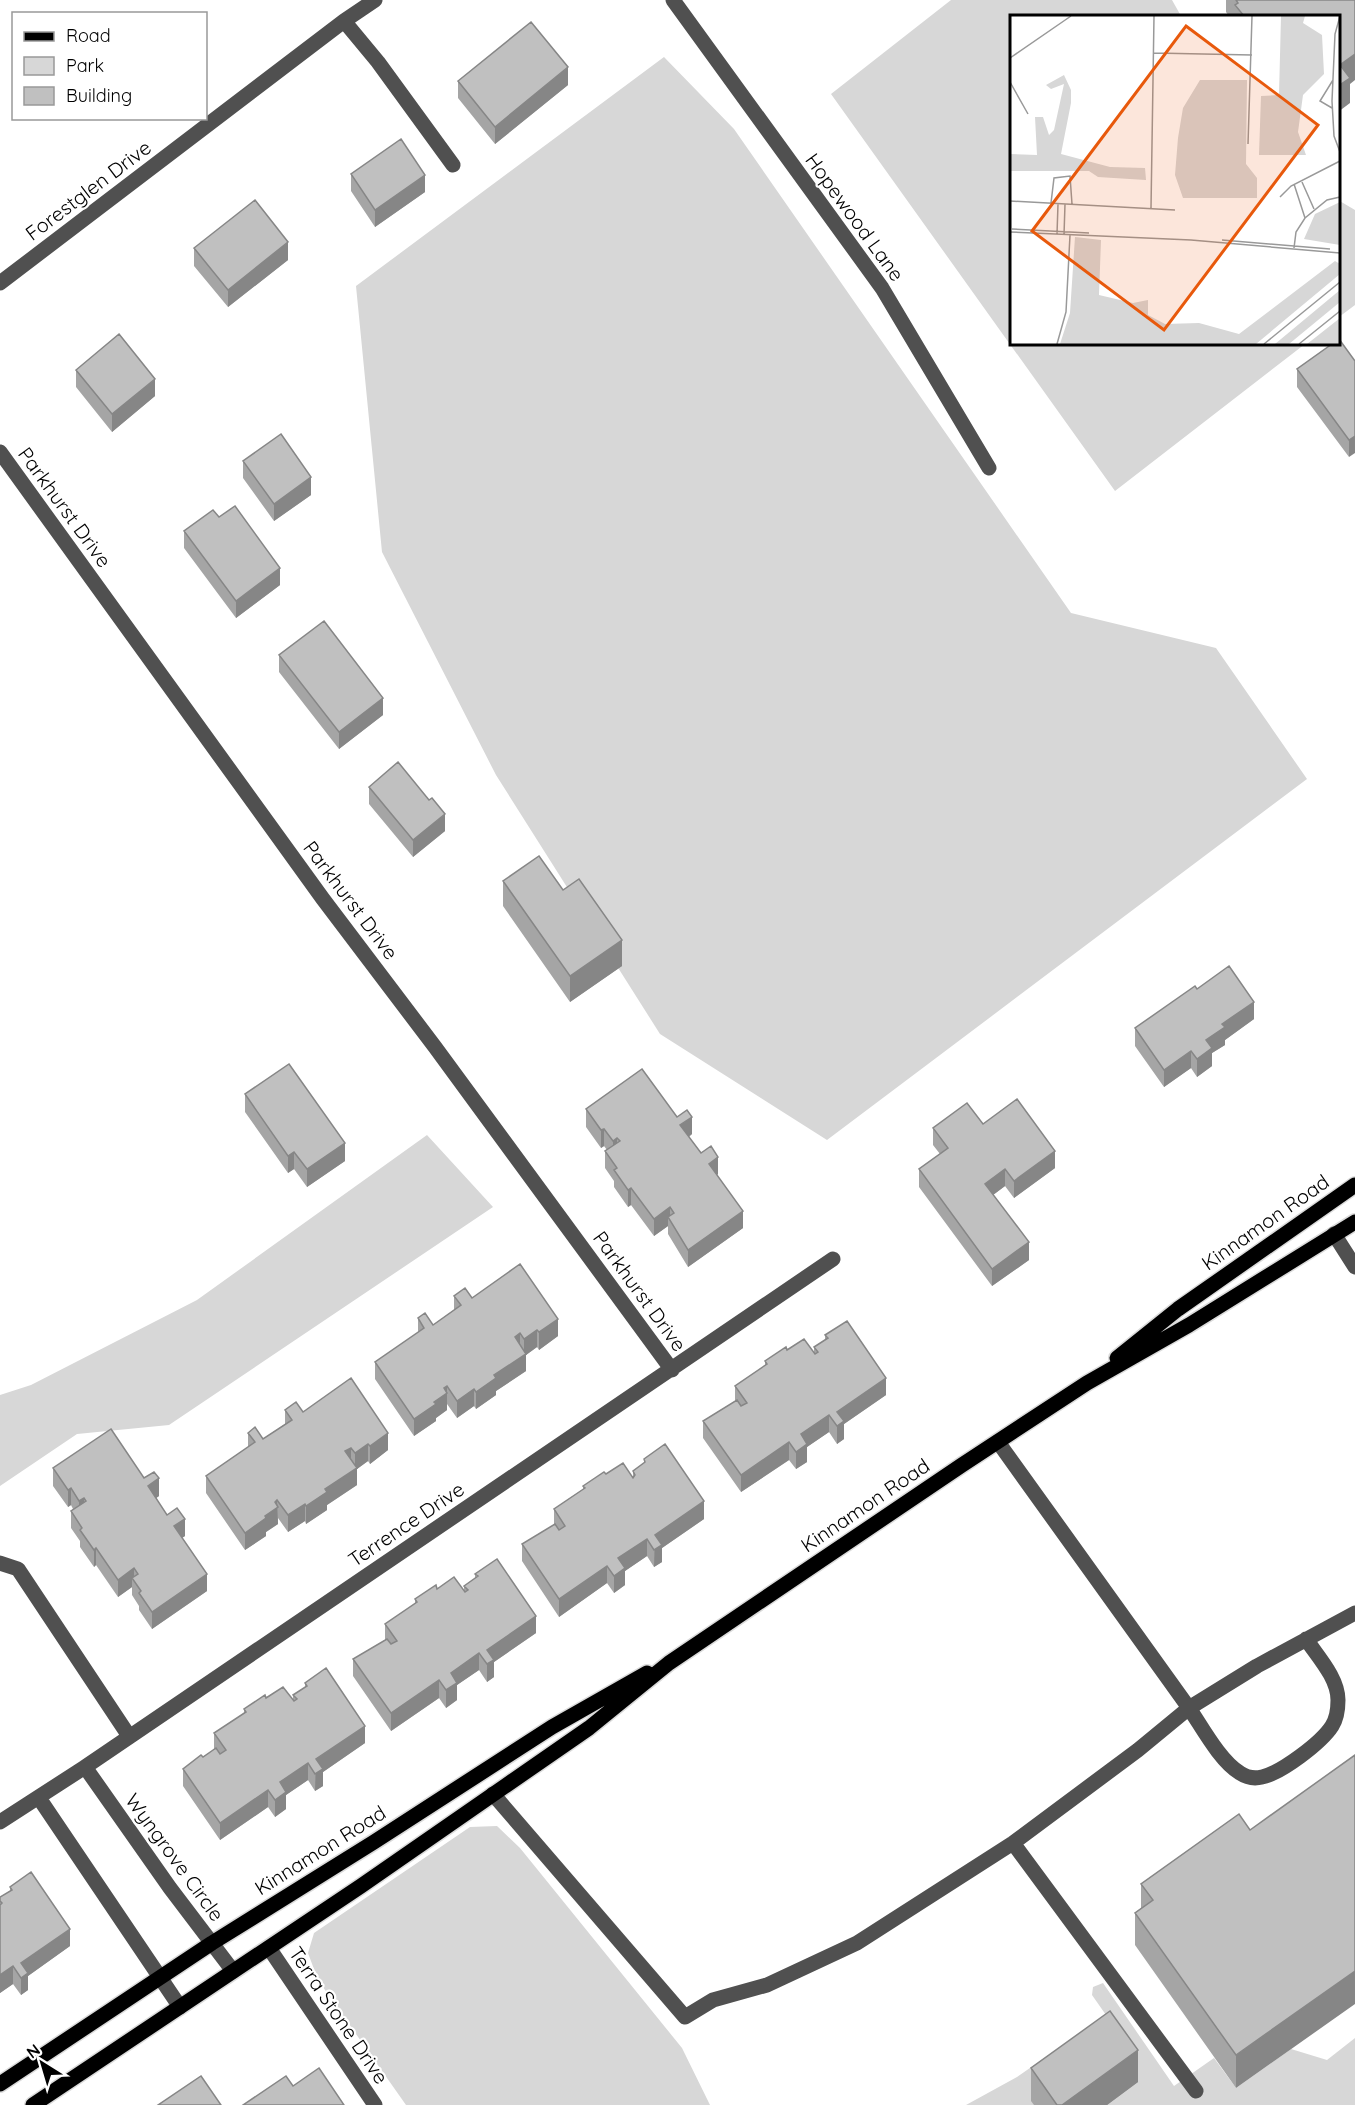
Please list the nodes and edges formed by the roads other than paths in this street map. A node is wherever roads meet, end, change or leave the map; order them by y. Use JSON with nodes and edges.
{"nodes":[{"id":1,"x":375,"y":0,"type":"edge"},
{"id":2,"x":673,"y":0,"type":"edge"},
{"id":3,"x":344,"y":21,"type":"junction"},
{"id":4,"x":453,"y":165,"type":"dead end"},
{"id":5,"x":0,"y":284,"type":"edge"},
{"id":6,"x":0,"y":452,"type":"edge"},
{"id":7,"x":989,"y":468,"type":"dead end"},
{"id":8,"x":1355,"y":1185,"type":"edge"},
{"id":9,"x":1355,"y":1222,"type":"edge"},
{"id":10,"x":1334,"y":1234,"type":"junction"},
{"id":11,"x":833,"y":1259,"type":"dead end"},
{"id":12,"x":1355,"y":1267,"type":"edge"},
{"id":13,"x":672,"y":1370,"type":"junction"},
{"id":14,"x":1087,"y":1383,"type":"junction"},
{"id":15,"x":998,"y":1442,"type":"junction"},
{"id":16,"x":0,"y":1563,"type":"edge"},
{"id":17,"x":1355,"y":1613,"type":"edge"},
{"id":18,"x":1306,"y":1639,"type":"junction"},
{"id":19,"x":669,"y":1663,"type":"junction"},
{"id":20,"x":1189,"y":1708,"type":"junction"},
{"id":21,"x":129,"y":1736,"type":"junction"},
{"id":22,"x":85,"y":1767,"type":"junction"},
{"id":23,"x":493,"y":1794,"type":"junction"},
{"id":24,"x":39,"y":1798,"type":"junction"},
{"id":25,"x":0,"y":1822,"type":"edge"},
{"id":26,"x":1013,"y":1843,"type":"junction"},
{"id":27,"x":212,"y":1943,"type":"junction"},
{"id":28,"x":269,"y":1948,"type":"junction"},
{"id":29,"x":233,"y":1971,"type":"junction"},
{"id":30,"x":160,"y":1979,"type":"junction"},
{"id":31,"x":180,"y":2007,"type":"junction"},
{"id":32,"x":0,"y":2084,"type":"edge"},
{"id":33,"x":1196,"y":2091,"type":"dead end"},
{"id":34,"x":33,"y":2105,"type":"edge"},
{"id":35,"x":375,"y":2105,"type":"edge"}],
"edges":[{"from":1,"to":3,"type":"street","name":"Forestglen Drive"},
{"from":2,"to":7,"type":"street","name":"Hopewood Lane"},
{"from":3,"to":4,"type":"street"},
{"from":3,"to":5,"type":"street","name":"Forestglen Drive"},
{"from":6,"to":13,"type":"street","name":"Parkhurst Drive"},
{"from":8,"to":14,"type":"main road","name":"Kinnamon Road"},
{"from":9,"to":10,"type":"main road","name":"Kinnamon Road"},
{"from":10,"to":12,"type":"street"},
{"from":10,"to":14,"type":"main road","name":"Kinnamon Road"},
{"from":11,"to":13,"type":"street","name":"Terrence Drive"},
{"from":13,"to":21,"type":"street","name":"Terrence Drive"},
{"from":14,"to":15,"type":"main road","name":"Kinnamon Road"},
{"from":15,"to":19,"type":"main road","name":"Kinnamon Road"},
{"from":15,"to":20,"type":"street"},
{"from":16,"to":21,"type":"street"},
{"from":17,"to":18,"type":"street"},
{"from":18,"to":20,"type":"street"},
{"from":18,"to":20,"type":"street"},
{"from":19,"to":23,"type":"main road","name":"Kinnamon Road"},
{"from":19,"to":27,"type":"main road","name":"Kinnamon Road"},
{"from":20,"to":26,"type":"street"},
{"from":21,"to":22,"type":"street","name":"Terrence Drive"},
{"from":22,"to":24,"type":"street","name":"Terrence Drive"},
{"from":22,"to":27,"type":"street","name":"Wyngrove Circle"},
{"from":23,"to":26,"type":"street"},
{"from":23,"to":28,"type":"main road","name":"Kinnamon Road"},
{"from":24,"to":25,"type":"street","name":"Terrence Drive"},
{"from":24,"to":30,"type":"street"},
{"from":26,"to":33,"type":"street"},
{"from":27,"to":29,"type":"street","name":"Wyngrove Circle"},
{"from":27,"to":30,"type":"main road","name":"Kinnamon Road"},
{"from":28,"to":29,"type":"main road","name":"Kinnamon Road"},
{"from":28,"to":35,"type":"street","name":"Terra Stone Drive"},
{"from":29,"to":31,"type":"main road","name":"Kinnamon Road"},
{"from":30,"to":31,"type":"street"},
{"from":30,"to":32,"type":"main road","name":"Kinnamon Road"},
{"from":31,"to":34,"type":"main road","name":"Kinnamon Road"}]}
